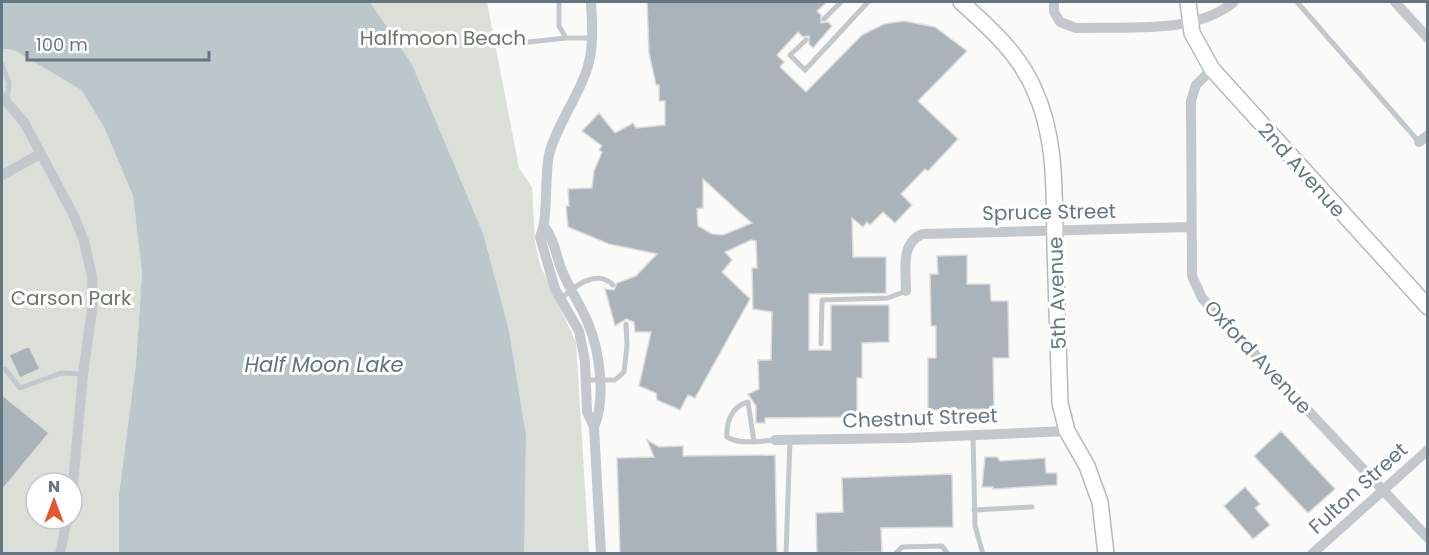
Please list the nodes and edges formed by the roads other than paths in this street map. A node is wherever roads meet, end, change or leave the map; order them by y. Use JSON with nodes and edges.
{"nodes":[{"id":1,"x":559,"y":2,"type":"edge"},
{"id":2,"x":591,"y":2,"type":"edge"},
{"id":3,"x":841,"y":2,"type":"edge"},
{"id":4,"x":867,"y":2,"type":"edge"},
{"id":5,"x":961,"y":2,"type":"edge"},
{"id":6,"x":1054,"y":2,"type":"edge"},
{"id":7,"x":1188,"y":2,"type":"edge"},
{"id":8,"x":1234,"y":2,"type":"edge"},
{"id":9,"x":1297,"y":2,"type":"edge"},
{"id":10,"x":1395,"y":2,"type":"edge"},
{"id":11,"x":824,"y":19,"type":"dead end"},
{"id":12,"x":1190,"y":24,"type":"junction"},
{"id":13,"x":566,"y":38,"type":"junction"},
{"id":14,"x":592,"y":38,"type":"junction"},
{"id":15,"x":1428,"y":38,"type":"edge"},
{"id":16,"x":806,"y":40,"type":"dead end"},
{"id":17,"x":502,"y":45,"type":"dead end"},
{"id":18,"x":2,"y":64,"type":"edge"},
{"id":19,"x":1212,"y":69,"type":"junction"},
{"id":20,"x":4,"y":99,"type":"edge"},
{"id":21,"x":1424,"y":138,"type":"edge"},
{"id":22,"x":40,"y":154,"type":"junction"},
{"id":23,"x":2,"y":175,"type":"edge"},
{"id":24,"x":544,"y":226,"type":"junction"},
{"id":25,"x":1191,"y":227,"type":"junction"},
{"id":26,"x":1055,"y":229,"type":"junction"},
{"id":27,"x":613,"y":285,"type":"dead end"},
{"id":28,"x":571,"y":289,"type":"junction"},
{"id":29,"x":906,"y":291,"type":"joint"},
{"id":30,"x":561,"y":299,"type":"junction"},
{"id":31,"x":1428,"y":307,"type":"edge"},
{"id":32,"x":626,"y":324,"type":"dead end"},
{"id":33,"x":821,"y":344,"type":"dead end"},
{"id":34,"x":5,"y":369,"type":"dead end"},
{"id":35,"x":83,"y":374,"type":"junction"},
{"id":36,"x":586,"y":380,"type":"junction"},
{"id":37,"x":598,"y":381,"type":"junction"},
{"id":38,"x":594,"y":427,"type":"junction"},
{"id":39,"x":1067,"y":431,"type":"junction"},
{"id":40,"x":973,"y":435,"type":"junction"},
{"id":41,"x":775,"y":440,"type":"joint"},
{"id":42,"x":790,"y":440,"type":"junction"},
{"id":43,"x":754,"y":442,"type":"junction"},
{"id":44,"x":1428,"y":450,"type":"edge"},
{"id":45,"x":74,"y":471,"type":"edge"},
{"id":46,"x":1382,"y":490,"type":"junction"},
{"id":47,"x":1032,"y":507,"type":"dead end"},
{"id":48,"x":974,"y":510,"type":"junction"},
{"id":49,"x":65,"y":531,"type":"edge"},
{"id":50,"x":1428,"y":538,"type":"edge"},
{"id":51,"x":60,"y":554,"type":"edge"},
{"id":52,"x":601,"y":554,"type":"edge"},
{"id":53,"x":786,"y":554,"type":"edge"},
{"id":54,"x":896,"y":554,"type":"edge"},
{"id":55,"x":948,"y":554,"type":"edge"},
{"id":56,"x":983,"y":554,"type":"edge"},
{"id":57,"x":1106,"y":554,"type":"edge"},
{"id":58,"x":1312,"y":554,"type":"edge"}],
"edges":[{"from":1,"to":13,"type":"lane"},
{"from":2,"to":14,"type":"street"},
{"from":3,"to":11,"type":"lane"},
{"from":4,"to":16,"type":"lane"},
{"from":5,"to":26,"type":"main road","name":"5th Avenue"},
{"from":6,"to":12,"type":"street"},
{"from":7,"to":12,"type":"main road"},
{"from":8,"to":12,"type":"street"},
{"from":9,"to":21,"type":"lane"},
{"from":10,"to":15,"type":"street"},
{"from":12,"to":19,"type":"main road","name":"2nd Avenue"},
{"from":13,"to":14,"type":"lane"},
{"from":13,"to":17,"type":"lane"},
{"from":14,"to":24,"type":"street"},
{"from":18,"to":20,"type":"lane"},
{"from":19,"to":25,"type":"street","name":"Oxford Avenue"},
{"from":19,"to":31,"type":"main road","name":"2nd Avenue"},
{"from":20,"to":22,"type":"street"},
{"from":22,"to":23,"type":"street"},
{"from":22,"to":35,"type":"street"},
{"from":24,"to":28,"type":"street"},
{"from":24,"to":30,"type":"street"},
{"from":25,"to":26,"type":"street","name":"Spruce Street"},
{"from":25,"to":46,"type":"street","name":"Oxford Avenue"},
{"from":26,"to":29,"type":"street","name":"Spruce Street"},
{"from":26,"to":39,"type":"main road","name":"5th Avenue"},
{"from":27,"to":28,"type":"lane"},
{"from":28,"to":30,"type":"lane"},
{"from":28,"to":37,"type":"street"},
{"from":29,"to":33,"type":"lane"},
{"from":30,"to":36,"type":"street"},
{"from":32,"to":37,"type":"lane"},
{"from":34,"to":35,"type":"lane"},
{"from":35,"to":45,"type":"street"},
{"from":36,"to":37,"type":"lane"},
{"from":36,"to":38,"type":"street"},
{"from":37,"to":38,"type":"street"},
{"from":38,"to":52,"type":"street"},
{"from":39,"to":40,"type":"street","name":"Chestnut Street"},
{"from":39,"to":57,"type":"main road","name":"5th Avenue"},
{"from":40,"to":42,"type":"street","name":"Chestnut Street"},
{"from":40,"to":48,"type":"lane"},
{"from":41,"to":42,"type":"street","name":"Chestnut Street"},
{"from":41,"to":43,"type":"lane"},
{"from":42,"to":53,"type":"lane"},
{"from":43,"to":43,"type":"lane"},
{"from":44,"to":46,"type":"street","name":"Fulton Street"},
{"from":46,"to":50,"type":"street","name":"Oxford Avenue"},
{"from":46,"to":58,"type":"street","name":"Fulton Street"},
{"from":47,"to":48,"type":"lane"},
{"from":48,"to":56,"type":"lane"},
{"from":49,"to":51,"type":"street"},
{"from":54,"to":55,"type":"lane"}]}
